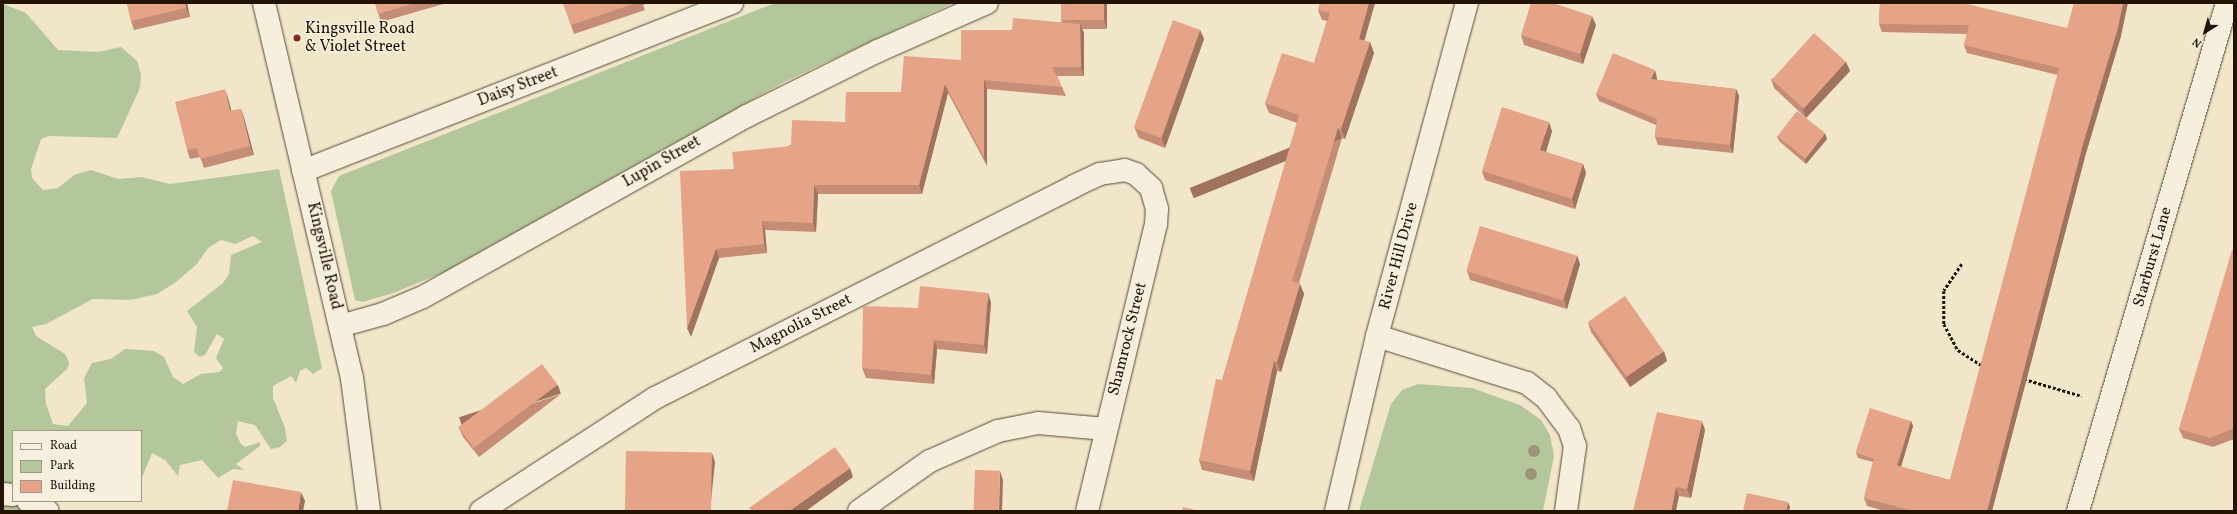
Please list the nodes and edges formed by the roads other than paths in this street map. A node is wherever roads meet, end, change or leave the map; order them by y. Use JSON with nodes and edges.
{"nodes":[{"id":1,"x":264,"y":3,"type":"edge"},
{"id":2,"x":732,"y":3,"type":"edge"},
{"id":3,"x":987,"y":3,"type":"edge"},
{"id":4,"x":1467,"y":3,"type":"edge"},
{"id":5,"x":2227,"y":3,"type":"edge"},
{"id":6,"x":304,"y":171,"type":"junction"},
{"id":7,"x":1136,"y":174,"type":"joint"},
{"id":8,"x":340,"y":326,"type":"junction"},
{"id":9,"x":1377,"y":336,"type":"junction"},
{"id":10,"x":1106,"y":429,"type":"junction"},
{"id":11,"x":30,"y":502,"type":"edge"},
{"id":12,"x":48,"y":511,"type":"edge"},
{"id":13,"x":369,"y":511,"type":"edge"},
{"id":14,"x":481,"y":511,"type":"edge"},
{"id":15,"x":859,"y":511,"type":"edge"},
{"id":16,"x":1087,"y":511,"type":"edge"},
{"id":17,"x":1336,"y":511,"type":"edge"},
{"id":18,"x":1566,"y":511,"type":"edge"},
{"id":19,"x":2078,"y":511,"type":"edge"}],
"edges":[{"from":1,"to":6,"type":"street","name":"Kingsville Road"},
{"from":2,"to":6,"type":"street","name":"Daisy Street"},
{"from":3,"to":8,"type":"street","name":"Lupin Street"},
{"from":4,"to":9,"type":"street","name":"River Hill Drive"},
{"from":5,"to":19,"type":"street","name":"Starburst Lane"},
{"from":6,"to":8,"type":"street","name":"Kingsville Road"},
{"from":7,"to":10,"type":"street","name":"Shamrock Street"},
{"from":7,"to":14,"type":"street","name":"Magnolia Street"},
{"from":8,"to":13,"type":"street","name":"Kingsville Road"},
{"from":9,"to":17,"type":"street","name":"River Hill Drive"},
{"from":9,"to":18,"type":"street"},
{"from":10,"to":15,"type":"street"},
{"from":10,"to":16,"type":"street","name":"Shamrock Street"},
{"from":11,"to":12,"type":"street"}]}
